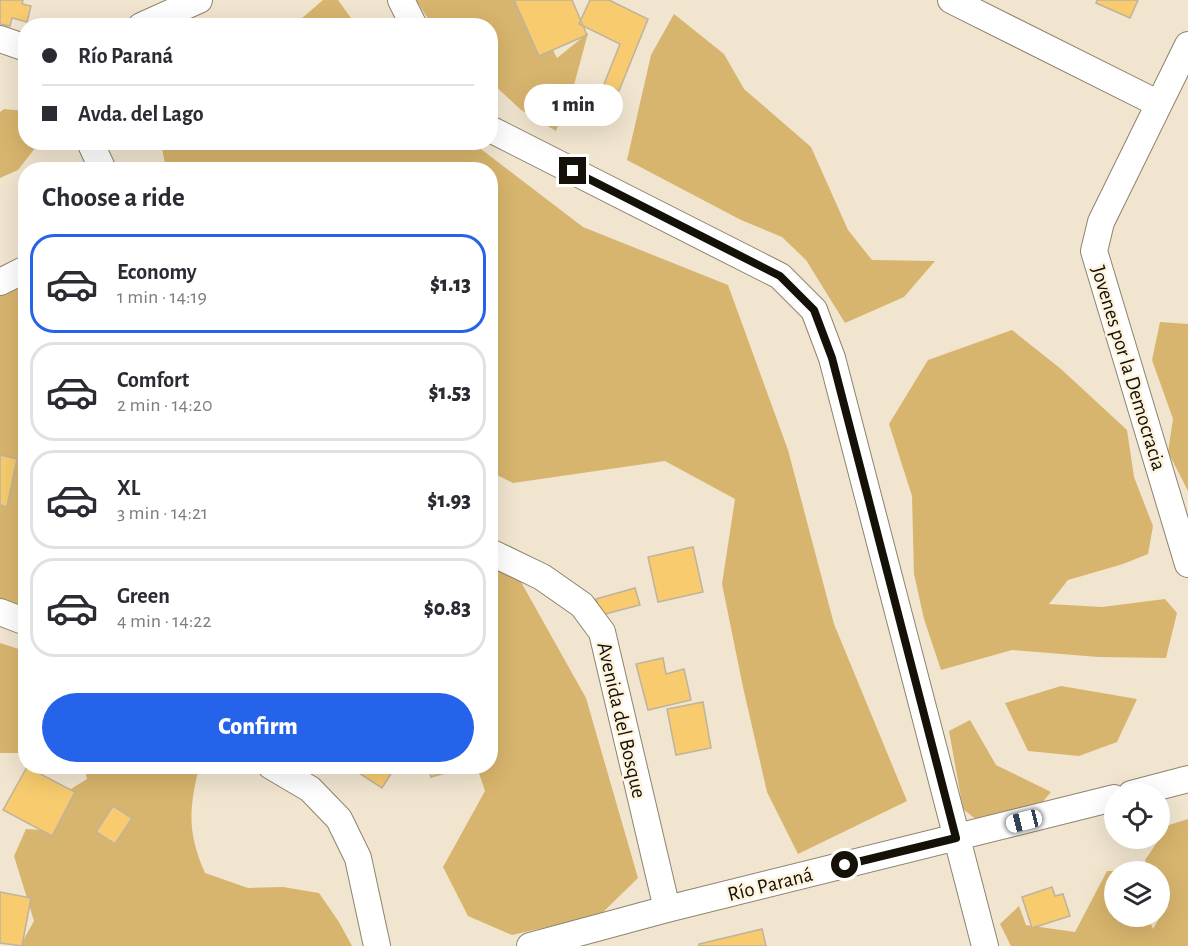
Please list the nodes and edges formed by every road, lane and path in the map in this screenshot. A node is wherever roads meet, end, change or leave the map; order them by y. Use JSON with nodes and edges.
{"nodes":[{"id":1,"x":199,"y":0,"type":"edge"},
{"id":2,"x":401,"y":0,"type":"edge"},
{"id":3,"x":951,"y":0,"type":"edge"},
{"id":4,"x":159,"y":18,"type":"edge"},
{"id":5,"x":410,"y":18,"type":"edge"},
{"id":6,"x":0,"y":39,"type":"edge"},
{"id":7,"x":18,"y":45,"type":"edge"},
{"id":8,"x":1188,"y":45,"type":"edge"},
{"id":9,"x":1159,"y":104,"type":"junction"},
{"id":10,"x":498,"y":133,"type":"edge"},
{"id":11,"x":18,"y":273,"type":"edge"},
{"id":12,"x":0,"y":282,"type":"edge"},
{"id":13,"x":498,"y":556,"type":"edge"},
{"id":14,"x":1188,"y":564,"type":"edge"},
{"id":15,"x":0,"y":612,"type":"edge"},
{"id":16,"x":18,"y":619,"type":"edge"},
{"id":17,"x":285,"y":774,"type":"edge"},
{"id":18,"x":1188,"y":779,"type":"edge"},
{"id":19,"x":1170,"y":784,"type":"edge"},
{"id":20,"x":1104,"y":801,"type":"edge"},
{"id":21,"x":956,"y":838,"type":"junction"},
{"id":22,"x":667,"y":909,"type":"junction"},
{"id":23,"x":377,"y":946,"type":"edge"},
{"id":24,"x":530,"y":946,"type":"edge"},
{"id":25,"x":984,"y":946,"type":"edge"}],
"edges":[{"from":1,"to":4,"type":"street"},
{"from":2,"to":5,"type":"street"},
{"from":3,"to":9,"type":"street"},
{"from":6,"to":7,"type":"street"},
{"from":8,"to":9,"type":"street","name":"Jovenes por la Democracia"},
{"from":9,"to":14,"type":"street","name":"Jovenes por la Democracia"},
{"from":10,"to":21,"type":"street"},
{"from":11,"to":12,"type":"street"},
{"from":13,"to":22,"type":"street","name":"Avenida del Bosque"},
{"from":15,"to":16,"type":"street"},
{"from":17,"to":23,"type":"street"},
{"from":18,"to":19,"type":"street"},
{"from":20,"to":21,"type":"street","name":"Río Paraná"},
{"from":21,"to":22,"type":"street","name":"Río Paraná"},
{"from":21,"to":25,"type":"street"},
{"from":22,"to":24,"type":"street","name":"Río Paraná"}]}
